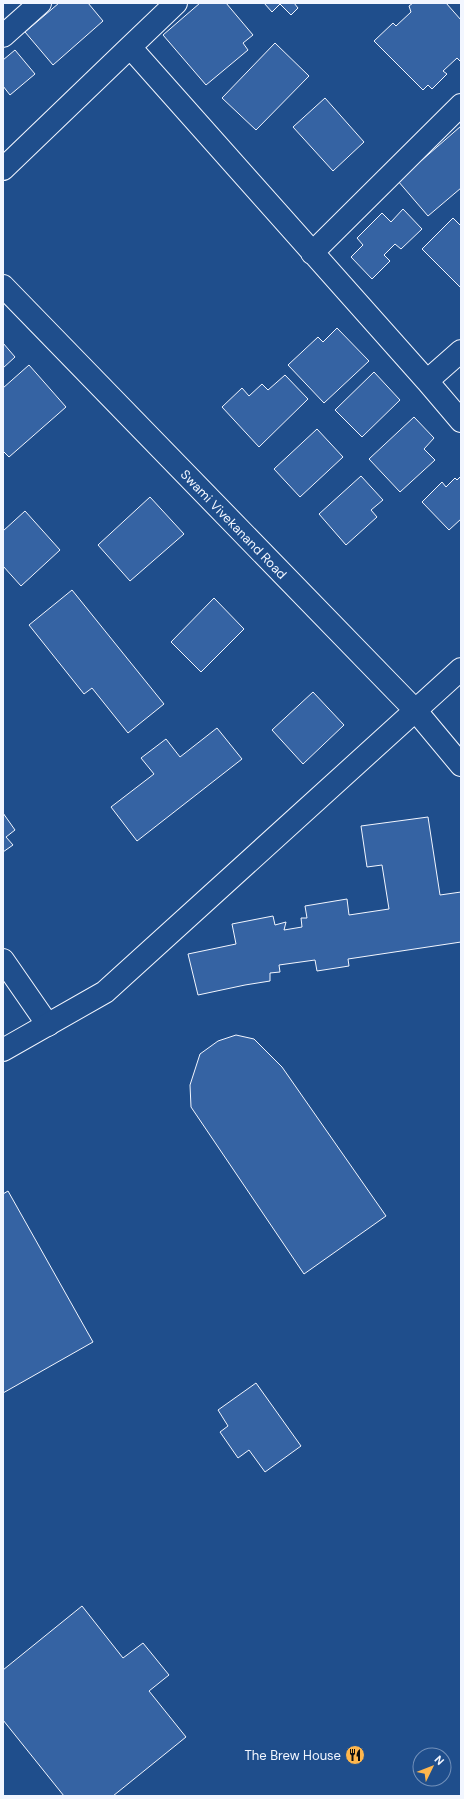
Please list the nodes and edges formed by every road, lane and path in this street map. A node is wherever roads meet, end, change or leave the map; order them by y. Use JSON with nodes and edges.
{"nodes":[{"id":1,"x":40,"y":3,"type":"edge"},
{"id":2,"x":176,"y":3,"type":"edge"},
{"id":3,"x":3,"y":36,"type":"edge"},
{"id":4,"x":130,"y":47,"type":"junction"},
{"id":5,"x":461,"y":105,"type":"edge"},
{"id":6,"x":3,"y":169,"type":"edge"},
{"id":7,"x":312,"y":253,"type":"junction"},
{"id":8,"x":3,"y":286,"type":"edge"},
{"id":9,"x":461,"y":351,"type":"edge"},
{"id":10,"x":426,"y":381,"type":"junction"},
{"id":11,"x":461,"y":421,"type":"edge"},
{"id":12,"x":461,"y":669,"type":"edge"},
{"id":13,"x":416,"y":711,"type":"junction"},
{"id":14,"x":461,"y":765,"type":"edge"},
{"id":15,"x":3,"y":960,"type":"edge"},
{"id":16,"x":48,"y":1025,"type":"junction"},
{"id":17,"x":3,"y":1050,"type":"edge"}],
"edges":[{"from":1,"to":3,"type":"street"},
{"from":2,"to":4,"type":"street"},
{"from":4,"to":6,"type":"street"},
{"from":4,"to":7,"type":"street"},
{"from":5,"to":7,"type":"street"},
{"from":7,"to":10,"type":"street"},
{"from":8,"to":13,"type":"street","name":"Swami Vivekanand Road"},
{"from":9,"to":10,"type":"street"},
{"from":10,"to":11,"type":"street"},
{"from":12,"to":13,"type":"street"},
{"from":13,"to":14,"type":"street","name":"Swami Vivekanand Road"},
{"from":13,"to":16,"type":"street"},
{"from":15,"to":16,"type":"street"},
{"from":16,"to":17,"type":"street"}]}
